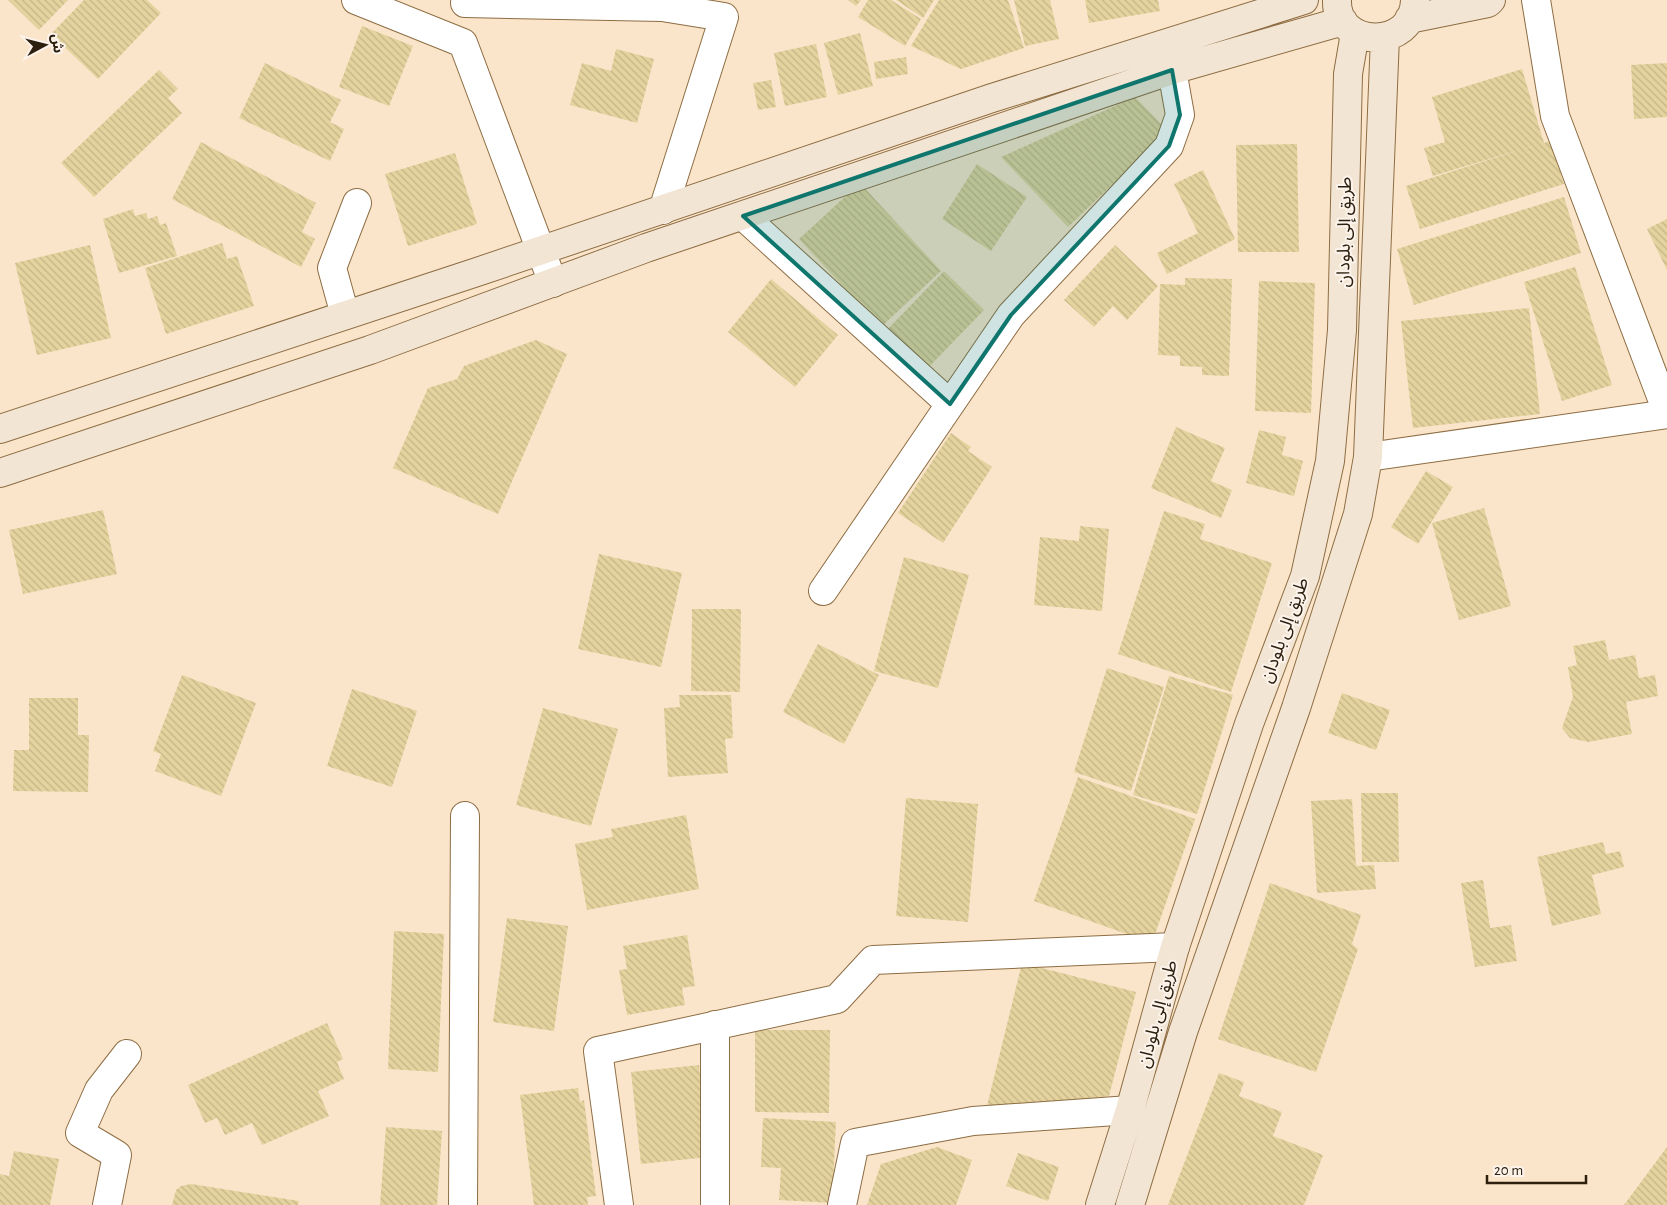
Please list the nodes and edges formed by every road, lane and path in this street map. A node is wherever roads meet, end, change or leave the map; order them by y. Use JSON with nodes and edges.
{"nodes":[{"id":1,"x":356,"y":0,"type":"edge"},
{"id":2,"x":1304,"y":0,"type":"edge"},
{"id":3,"x":1491,"y":0,"type":"edge"},
{"id":4,"x":1536,"y":0,"type":"edge"},
{"id":5,"x":465,"y":2,"type":"edge"},
{"id":6,"x":662,"y":4,"type":"edge"},
{"id":7,"x":729,"y":9,"type":"edge"},
{"id":8,"x":1412,"y":10,"type":"edge"},
{"id":9,"x":1345,"y":18,"type":"edge"},
{"id":10,"x":1385,"y":37,"type":"junction"},
{"id":11,"x":463,"y":43,"type":"junction"},
{"id":12,"x":1172,"y":70,"type":"junction"},
{"id":13,"x":357,"y":203,"type":"dead end"},
{"id":14,"x":663,"y":210,"type":"junction"},
{"id":15,"x":743,"y":216,"type":"junction"},
{"id":16,"x":541,"y":250,"type":"junction"},
{"id":17,"x":553,"y":283,"type":"junction"},
{"id":18,"x":345,"y":315,"type":"junction"},
{"id":19,"x":950,"y":404,"type":"junction"},
{"id":20,"x":1667,"y":413,"type":"edge"},
{"id":21,"x":0,"y":429,"type":"edge"},
{"id":22,"x":1368,"y":457,"type":"junction"},
{"id":23,"x":0,"y":473,"type":"edge"},
{"id":24,"x":823,"y":591,"type":"dead end"},
{"id":25,"x":466,"y":816,"type":"dead end"},
{"id":26,"x":1175,"y":947,"type":"junction"},
{"id":27,"x":715,"y":1026,"type":"junction"},
{"id":28,"x":127,"y":1054,"type":"dead end"},
{"id":29,"x":1130,"y":1110,"type":"junction"},
{"id":30,"x":107,"y":1205,"type":"edge"},
{"id":31,"x":463,"y":1205,"type":"edge"},
{"id":32,"x":619,"y":1205,"type":"edge"},
{"id":33,"x":716,"y":1205,"type":"edge"},
{"id":34,"x":842,"y":1205,"type":"edge"},
{"id":35,"x":1100,"y":1205,"type":"edge"},
{"id":36,"x":1130,"y":1205,"type":"edge"}],
"edges":[{"from":1,"to":11,"type":"street"},
{"from":2,"to":14,"type":"main road"},
{"from":3,"to":8,"type":"main road"},
{"from":4,"to":20,"type":"street"},
{"from":5,"to":6,"type":"street"},
{"from":5,"to":11,"type":"street"},
{"from":6,"to":7,"type":"street"},
{"from":7,"to":14,"type":"street"},
{"from":8,"to":10,"type":"main road"},
{"from":9,"to":10,"type":"main road"},
{"from":9,"to":12,"type":"main road"},
{"from":9,"to":26,"type":"main road","name":"طريق إلى بلودان"},
{"from":10,"to":22,"type":"main road"},
{"from":11,"to":16,"type":"street"},
{"from":12,"to":15,"type":"main road"},
{"from":12,"to":19,"type":"street"},
{"from":13,"to":18,"type":"street"},
{"from":14,"to":16,"type":"main road"},
{"from":15,"to":17,"type":"main road"},
{"from":15,"to":19,"type":"street"},
{"from":16,"to":17,"type":"street"},
{"from":16,"to":18,"type":"main road"},
{"from":17,"to":23,"type":"main road"},
{"from":18,"to":21,"type":"main road"},
{"from":19,"to":24,"type":"street"},
{"from":20,"to":22,"type":"street"},
{"from":22,"to":36,"type":"main road"},
{"from":25,"to":31,"type":"street"},
{"from":26,"to":27,"type":"street"},
{"from":26,"to":29,"type":"main road","name":"طريق إلى بلودان"},
{"from":27,"to":32,"type":"street"},
{"from":27,"to":33,"type":"street"},
{"from":28,"to":30,"type":"street"},
{"from":29,"to":34,"type":"street"},
{"from":29,"to":35,"type":"main road","name":"طريق إلى بلودان"}]}
